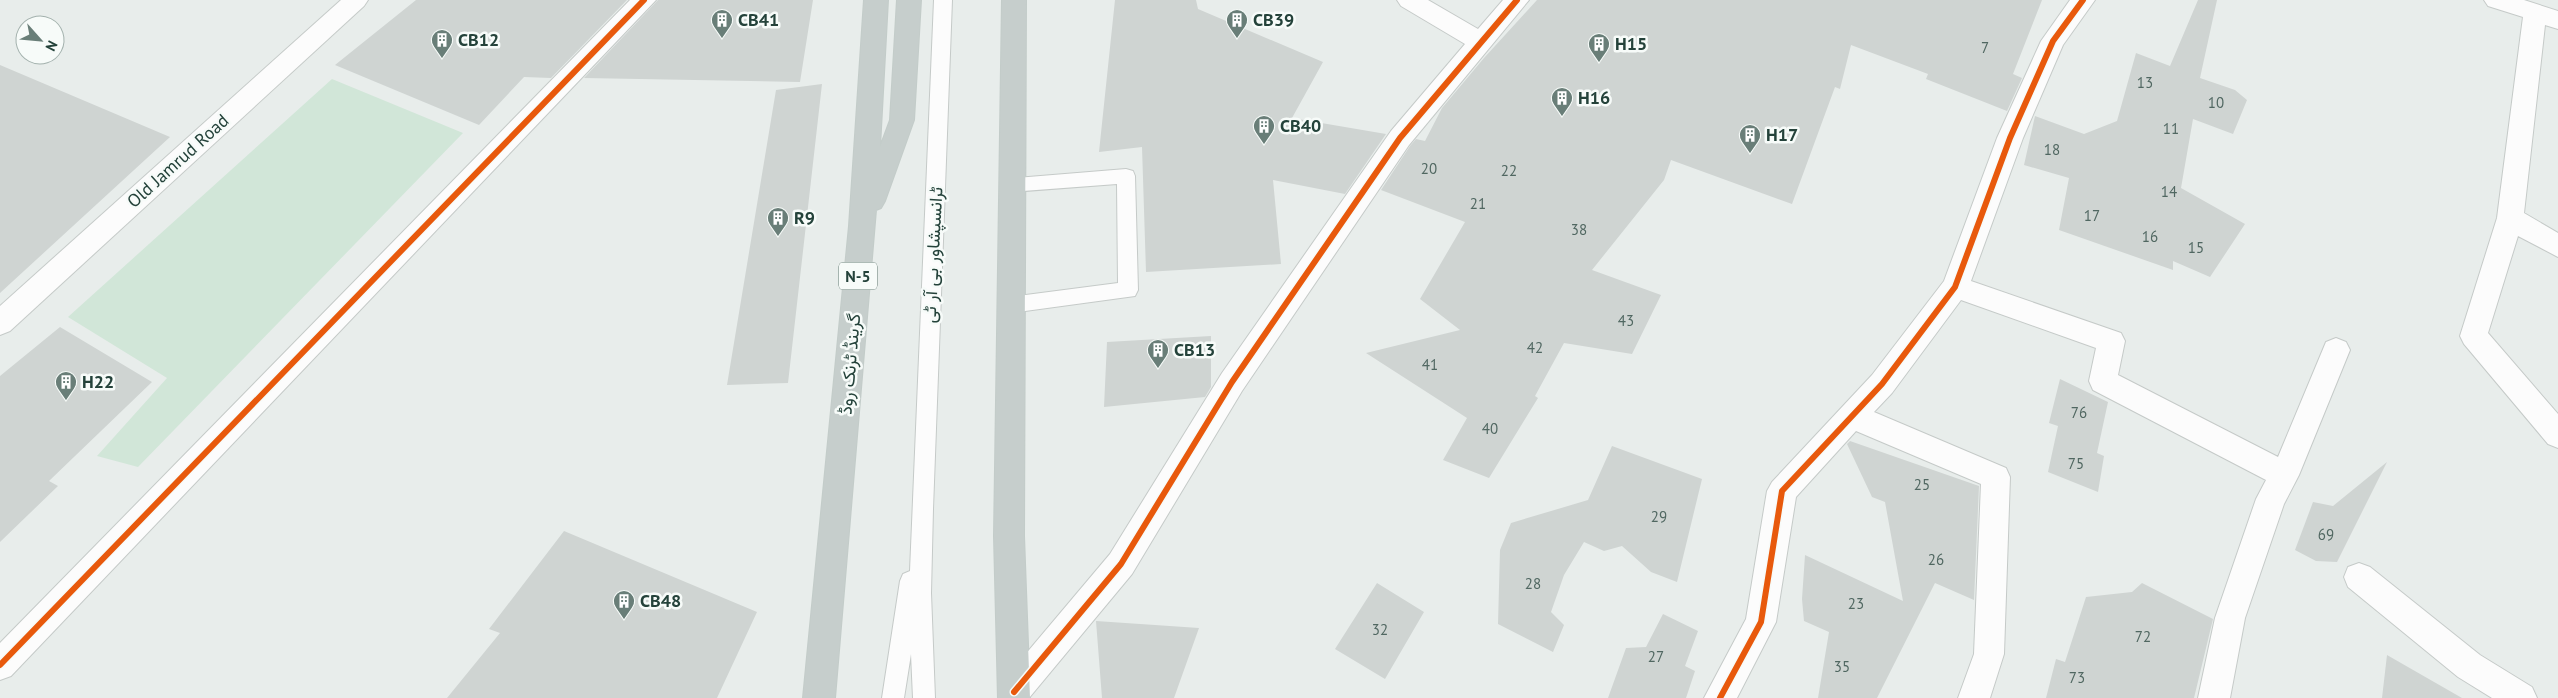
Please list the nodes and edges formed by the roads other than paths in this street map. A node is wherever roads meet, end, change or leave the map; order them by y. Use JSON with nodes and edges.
{"nodes":[{"id":1,"x":356,"y":0,"type":"edge"},
{"id":2,"x":644,"y":0,"type":"edge"},
{"id":3,"x":876,"y":0,"type":"edge"},
{"id":4,"x":910,"y":0,"type":"edge"},
{"id":5,"x":943,"y":0,"type":"edge"},
{"id":6,"x":1014,"y":0,"type":"edge"},
{"id":7,"x":1409,"y":0,"type":"edge"},
{"id":8,"x":1517,"y":0,"type":"edge"},
{"id":9,"x":2083,"y":0,"type":"edge"},
{"id":10,"x":2496,"y":0,"type":"edge"},
{"id":11,"x":2546,"y":16,"type":"edge"},
{"id":12,"x":1481,"y":42,"type":"junction"},
{"id":13,"x":1011,"y":184,"type":"junction"},
{"id":14,"x":2510,"y":218,"type":"junction"},
{"id":15,"x":862,"y":226,"type":"junction"},
{"id":16,"x":2558,"y":246,"type":"edge"},
{"id":17,"x":1956,"y":287,"type":"junction"},
{"id":18,"x":1010,"y":305,"type":"junction"},
{"id":19,"x":0,"y":323,"type":"edge"},
{"id":20,"x":2336,"y":350,"type":"dead end"},
{"id":21,"x":1852,"y":416,"type":"junction"},
{"id":22,"x":2558,"y":434,"type":"edge"},
{"id":23,"x":2285,"y":475,"type":"junction"},
{"id":24,"x":922,"y":509,"type":"junction"},
{"id":25,"x":2360,"y":577,"type":"dead end"},
{"id":26,"x":0,"y":665,"type":"edge"},
{"id":27,"x":1014,"y":695,"type":"edge"},
{"id":28,"x":819,"y":698,"type":"edge"},
{"id":29,"x":893,"y":698,"type":"edge"},
{"id":30,"x":924,"y":698,"type":"edge"},
{"id":31,"x":1720,"y":698,"type":"edge"},
{"id":32,"x":1974,"y":698,"type":"edge"},
{"id":33,"x":2214,"y":698,"type":"edge"},
{"id":34,"x":2521,"y":698,"type":"edge"}],
"edges":[{"from":1,"to":19,"type":"street","name":"Old Jamrud Road"},
{"from":2,"to":26,"type":"street"},
{"from":3,"to":15,"type":"highway","name":"گرینڈ ٹرنک روڈ","number":"N-5"},
{"from":4,"to":15,"type":"highway"},
{"from":5,"to":24,"type":"lane","name":"ٹرانسپشاور بی آر ٹی"},
{"from":6,"to":13,"type":"highway"},
{"from":7,"to":12,"type":"street"},
{"from":8,"to":12,"type":"street"},
{"from":9,"to":17,"type":"street"},
{"from":10,"to":11,"type":"street"},
{"from":11,"to":14,"type":"street"},
{"from":12,"to":27,"type":"street"},
{"from":13,"to":18,"type":"highway"},
{"from":13,"to":18,"type":"lane"},
{"from":14,"to":16,"type":"street"},
{"from":14,"to":22,"type":"street"},
{"from":15,"to":28,"type":"highway","name":"گرینڈ ٹرنک روڈ","number":"N-5"},
{"from":17,"to":21,"type":"street"},
{"from":17,"to":23,"type":"street"},
{"from":18,"to":27,"type":"highway"},
{"from":20,"to":23,"type":"street"},
{"from":21,"to":31,"type":"street"},
{"from":21,"to":32,"type":"street"},
{"from":23,"to":33,"type":"street"},
{"from":24,"to":29,"type":"lane","name":"ٹرانسپشاور بی آر ٹی"},
{"from":24,"to":30,"type":"lane","name":"ٹرانسپشاور بی آر ٹی"},
{"from":25,"to":34,"type":"street"}]}
